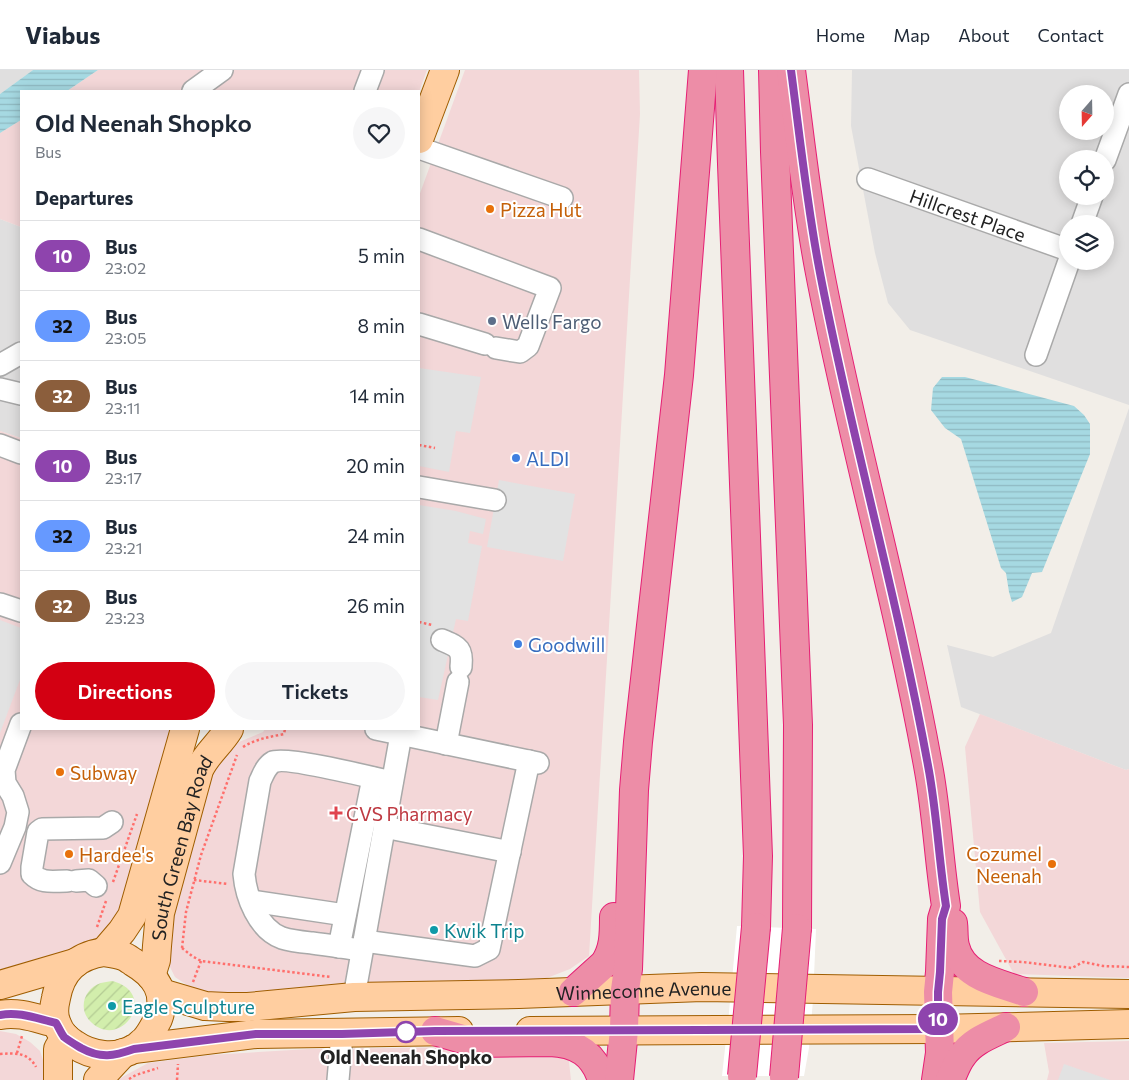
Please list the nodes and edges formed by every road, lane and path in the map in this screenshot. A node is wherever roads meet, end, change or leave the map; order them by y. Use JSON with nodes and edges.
{"nodes":[{"id":1,"x":222,"y":70,"type":"edge"},
{"id":2,"x":373,"y":70,"type":"edge"},
{"id":3,"x":445,"y":70,"type":"edge"},
{"id":4,"x":703,"y":70,"type":"edge"},
{"id":5,"x":729,"y":70,"type":"edge"},
{"id":6,"x":773,"y":70,"type":"edge"},
{"id":7,"x":791,"y":70,"type":"edge"},
{"id":8,"x":194,"y":90,"type":"edge"},
{"id":9,"x":365,"y":90,"type":"edge"},
{"id":10,"x":1129,"y":94,"type":"edge"},
{"id":11,"x":420,"y":136,"type":"edge"},
{"id":12,"x":420,"y":148,"type":"edge"},
{"id":13,"x":1109,"y":150,"type":"edge"},
{"id":14,"x":868,"y":179,"type":"dead end"},
{"id":15,"x":562,"y":198,"type":"dead end"},
{"id":16,"x":420,"y":238,"type":"edge"},
{"id":17,"x":1059,"y":247,"type":"edge"},
{"id":18,"x":1066,"y":270,"type":"edge"},
{"id":19,"x":420,"y":324,"type":"edge"},
{"id":20,"x":20,"y":354,"type":"edge"},
{"id":21,"x":1036,"y":355,"type":"dead end"},
{"id":22,"x":0,"y":365,"type":"edge"},
{"id":23,"x":0,"y":389,"type":"edge"},
{"id":24,"x":20,"y":394,"type":"edge"},
{"id":25,"x":0,"y":445,"type":"edge"},
{"id":26,"x":420,"y":445,"type":"edge"},
{"id":27,"x":435,"y":448,"type":"dead end"},
{"id":28,"x":20,"y":452,"type":"edge"},
{"id":29,"x":420,"y":487,"type":"edge"},
{"id":30,"x":495,"y":500,"type":"dead end"},
{"id":31,"x":0,"y":604,"type":"edge"},
{"id":32,"x":20,"y":611,"type":"edge"},
{"id":33,"x":420,"y":623,"type":"edge"},
{"id":34,"x":439,"y":633,"type":"joint"},
{"id":35,"x":20,"y":727,"type":"edge"},
{"id":36,"x":185,"y":730,"type":"edge"},
{"id":37,"x":228,"y":730,"type":"edge"},
{"id":38,"x":285,"y":730,"type":"edge"},
{"id":39,"x":388,"y":730,"type":"edge"},
{"id":40,"x":401,"y":731,"type":"edge"},
{"id":41,"x":446,"y":744,"type":"junction"},
{"id":42,"x":382,"y":780,"type":"junction"},
{"id":43,"x":634,"y":790,"type":"junction"},
{"id":44,"x":112,"y":822,"type":"dead end"},
{"id":45,"x":384,"y":827,"type":"junction"},
{"id":46,"x":510,"y":852,"type":"junction"},
{"id":47,"x":0,"y":863,"type":"edge"},
{"id":48,"x":79,"y":883,"type":"dead end"},
{"id":49,"x":251,"y":901,"type":"junction"},
{"id":50,"x":946,"y":906,"type":"junction"},
{"id":51,"x":346,"y":915,"type":"junction"},
{"id":52,"x":363,"y":946,"type":"junction"},
{"id":53,"x":339,"y":947,"type":"junction"},
{"id":54,"x":104,"y":952,"type":"junction"},
{"id":55,"x":75,"y":963,"type":"junction"},
{"id":56,"x":333,"y":978,"type":"dead end"},
{"id":57,"x":156,"y":984,"type":"junction"},
{"id":58,"x":0,"y":985,"type":"edge"},
{"id":59,"x":625,"y":990,"type":"junction"},
{"id":60,"x":573,"y":992,"type":"junction"},
{"id":61,"x":938,"y":992,"type":"junction"},
{"id":62,"x":1024,"y":992,"type":"junction"},
{"id":63,"x":1129,"y":994,"type":"edge"},
{"id":64,"x":354,"y":997,"type":"junction"},
{"id":65,"x":0,"y":1015,"type":"edge"},
{"id":66,"x":1129,"y":1024,"type":"edge"},
{"id":67,"x":1006,"y":1027,"type":"junction"},
{"id":68,"x":938,"y":1029,"type":"junction"},
{"id":69,"x":60,"y":1030,"type":"junction"},
{"id":70,"x":624,"y":1030,"type":"junction"},
{"id":71,"x":435,"y":1031,"type":"junction"},
{"id":72,"x":342,"y":1034,"type":"junction"},
{"id":73,"x":129,"y":1051,"type":"junction"},
{"id":74,"x":0,"y":1054,"type":"edge"},
{"id":75,"x":178,"y":1064,"type":"dead end"},
{"id":76,"x":48,"y":1075,"type":"edge"},
{"id":77,"x":742,"y":1078,"type":"edge"},
{"id":78,"x":783,"y":1078,"type":"edge"},
{"id":79,"x":98,"y":1080,"type":"edge"},
{"id":80,"x":177,"y":1080,"type":"edge"},
{"id":81,"x":338,"y":1080,"type":"edge"},
{"id":82,"x":602,"y":1080,"type":"edge"},
{"id":83,"x":619,"y":1080,"type":"edge"},
{"id":84,"x":936,"y":1080,"type":"edge"},
{"id":85,"x":950,"y":1080,"type":"edge"}],
"edges":[{"from":1,"to":8,"type":"street"},
{"from":2,"to":9,"type":"street"},
{"from":3,"to":11,"type":"main road"},
{"from":4,"to":43,"type":"highway"},
{"from":5,"to":77,"type":"highway","bridge":true},
{"from":6,"to":78,"type":"highway","bridge":true},
{"from":7,"to":50,"type":"highway"},
{"from":10,"to":13,"type":"street"},
{"from":12,"to":15,"type":"street"},
{"from":14,"to":17,"type":"street","name":"Hillcrest Place"},
{"from":16,"to":19,"type":"street"},
{"from":18,"to":21,"type":"street"},
{"from":20,"to":22,"type":"street"},
{"from":23,"to":24,"type":"street"},
{"from":25,"to":28,"type":"street"},
{"from":26,"to":27,"type":"path"},
{"from":29,"to":30,"type":"street"},
{"from":31,"to":32,"type":"street"},
{"from":33,"to":34,"type":"path"},
{"from":34,"to":41,"type":"street"},
{"from":35,"to":47,"type":"street"},
{"from":36,"to":54,"type":"main road","name":"South Green Bay Road"},
{"from":37,"to":57,"type":"main road","name":"South Green Bay Road"},
{"from":38,"to":56,"type":"path"},
{"from":39,"to":40,"type":"street"},
{"from":40,"to":41,"type":"street"},
{"from":40,"to":42,"type":"street"},
{"from":41,"to":46,"type":"street"},
{"from":42,"to":45,"type":"street"},
{"from":42,"to":49,"type":"street"},
{"from":42,"to":51,"type":"street"},
{"from":43,"to":59,"type":"highway"},
{"from":43,"to":60,"type":"highway"},
{"from":44,"to":48,"type":"street"},
{"from":45,"to":46,"type":"street"},
{"from":45,"to":52,"type":"street"},
{"from":46,"to":52,"type":"street"},
{"from":49,"to":51,"type":"street"},
{"from":49,"to":53,"type":"street"},
{"from":50,"to":61,"type":"highway"},
{"from":50,"to":62,"type":"highway"},
{"from":51,"to":53,"type":"street"},
{"from":52,"to":53,"type":"street"},
{"from":52,"to":64,"type":"street"},
{"from":54,"to":55,"type":"main road"},
{"from":54,"to":57,"type":"main road"},
{"from":55,"to":58,"type":"main road"},
{"from":55,"to":69,"type":"main road"},
{"from":57,"to":64,"type":"main road","name":"Winneconne Avenue"},
{"from":57,"to":73,"type":"main road"},
{"from":59,"to":60,"type":"main road","name":"Winneconne Avenue"},
{"from":59,"to":61,"type":"main road","name":"Winneconne Avenue"},
{"from":59,"to":70,"type":"highway"},
{"from":60,"to":64,"type":"main road","name":"Winneconne Avenue"},
{"from":61,"to":62,"type":"main road","name":"Winneconne Avenue"},
{"from":61,"to":68,"type":"highway"},
{"from":62,"to":63,"type":"main road","name":"Winneconne Avenue"},
{"from":65,"to":69,"type":"main road"},
{"from":66,"to":67,"type":"main road","name":"Winneconne Avenue"},
{"from":67,"to":68,"type":"main road","name":"Winneconne Avenue"},
{"from":67,"to":85,"type":"highway"},
{"from":68,"to":70,"type":"main road","name":"Winneconne Avenue"},
{"from":68,"to":84,"type":"highway"},
{"from":69,"to":73,"type":"main road"},
{"from":69,"to":76,"type":"main road"},
{"from":70,"to":71,"type":"main road","name":"Winneconne Avenue"},
{"from":70,"to":83,"type":"highway"},
{"from":71,"to":72,"type":"main road","name":"Winneconne Avenue"},
{"from":71,"to":82,"type":"highway"},
{"from":72,"to":73,"type":"main road","name":"Winneconne Avenue"},
{"from":72,"to":81,"type":"street"},
{"from":73,"to":79,"type":"main road"},
{"from":74,"to":76,"type":"path"},
{"from":75,"to":80,"type":"path"}]}
